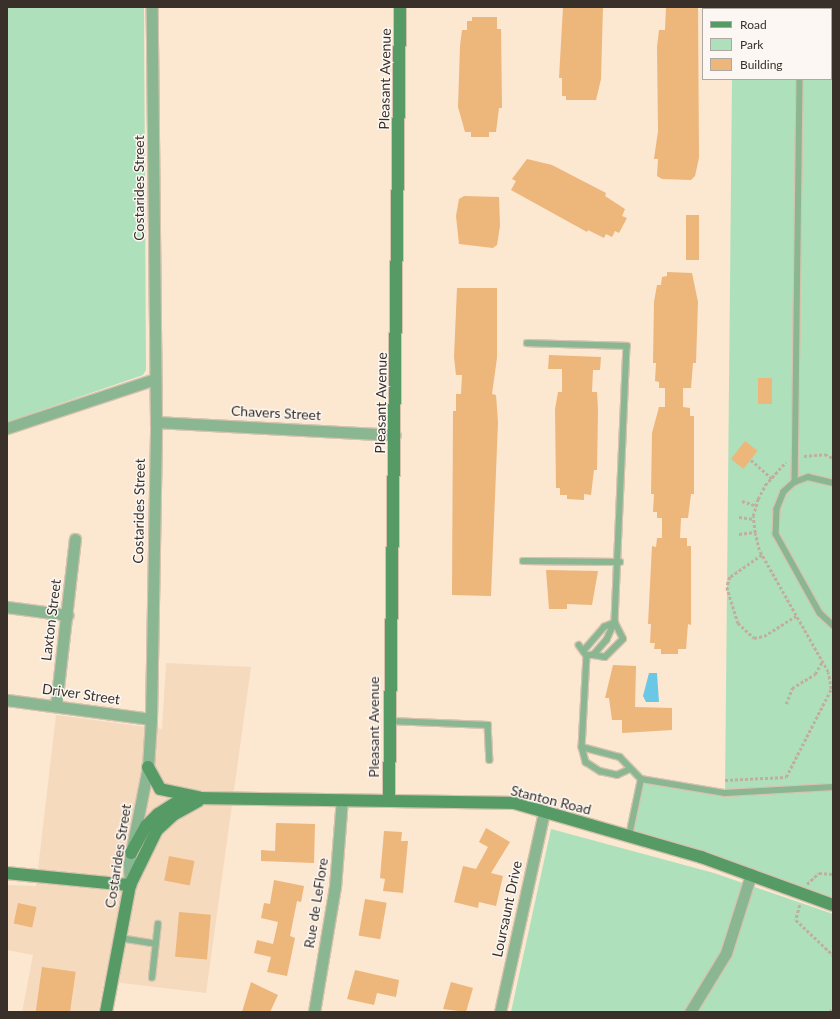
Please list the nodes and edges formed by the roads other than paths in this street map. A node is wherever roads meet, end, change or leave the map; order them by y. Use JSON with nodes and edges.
{"nodes":[{"id":1,"x":152,"y":7,"type":"edge"},
{"id":2,"x":400,"y":7,"type":"edge"},
{"id":3,"x":800,"y":80,"type":"edge"},
{"id":4,"x":527,"y":343,"type":"dead end"},
{"id":5,"x":156,"y":379,"type":"junction"},
{"id":6,"x":156,"y":422,"type":"junction"},
{"id":7,"x":7,"y":428,"type":"edge"},
{"id":8,"x":395,"y":434,"type":"junction"},
{"id":9,"x":795,"y":482,"type":"junction"},
{"id":10,"x":833,"y":483,"type":"edge"},
{"id":11,"x":75,"y":539,"type":"dead end"},
{"id":12,"x":523,"y":561,"type":"dead end"},
{"id":13,"x":620,"y":562,"type":"junction"},
{"id":14,"x":7,"y":607,"type":"edge"},
{"id":15,"x":67,"y":615,"type":"junction"},
{"id":16,"x":615,"y":622,"type":"junction"},
{"id":17,"x":833,"y":626,"type":"edge"},
{"id":18,"x":579,"y":645,"type":"dead end"},
{"id":19,"x":585,"y":649,"type":"junction"},
{"id":20,"x":594,"y":655,"type":"junction"},
{"id":21,"x":588,"y":656,"type":"junction"},
{"id":22,"x":7,"y":700,"type":"edge"},
{"id":23,"x":56,"y":705,"type":"junction"},
{"id":24,"x":152,"y":719,"type":"junction"},
{"id":25,"x":389,"y":721,"type":"junction"},
{"id":26,"x":582,"y":747,"type":"junction"},
{"id":27,"x":490,"y":760,"type":"dead end"},
{"id":28,"x":148,"y":767,"type":"junction"},
{"id":29,"x":630,"y":769,"type":"junction"},
{"id":30,"x":641,"y":779,"type":"junction"},
{"id":31,"x":833,"y":787,"type":"edge"},
{"id":32,"x":202,"y":798,"type":"junction"},
{"id":33,"x":342,"y":799,"type":"junction"},
{"id":34,"x":389,"y":799,"type":"junction"},
{"id":35,"x":544,"y":812,"type":"junction"},
{"id":36,"x":629,"y":836,"type":"junction"},
{"id":37,"x":131,"y":853,"type":"junction"},
{"id":38,"x":7,"y":873,"type":"edge"},
{"id":39,"x":751,"y":874,"type":"junction"},
{"id":40,"x":130,"y":885,"type":"junction"},
{"id":41,"x":833,"y":905,"type":"edge"},
{"id":42,"x":158,"y":924,"type":"dead end"},
{"id":43,"x":120,"y":938,"type":"junction"},
{"id":44,"x":156,"y":944,"type":"junction"},
{"id":45,"x":152,"y":978,"type":"dead end"},
{"id":46,"x":106,"y":1012,"type":"edge"},
{"id":47,"x":314,"y":1012,"type":"edge"},
{"id":48,"x":500,"y":1012,"type":"edge"},
{"id":49,"x":690,"y":1012,"type":"edge"}],
"edges":[{"from":1,"to":5,"type":"street","name":"Costarides Street"},
{"from":2,"to":8,"type":"street","name":"Pleasant Avenue"},
{"from":3,"to":9,"type":"lane"},
{"from":4,"to":13,"type":"lane"},
{"from":5,"to":6,"type":"street","name":"Costarides Street"},
{"from":5,"to":7,"type":"street"},
{"from":6,"to":8,"type":"street","name":"Chavers Street"},
{"from":6,"to":24,"type":"street","name":"Costarides Street"},
{"from":8,"to":25,"type":"street","name":"Pleasant Avenue"},
{"from":9,"to":10,"type":"lane"},
{"from":9,"to":17,"type":"lane"},
{"from":11,"to":15,"type":"street","name":"Laxton Street"},
{"from":12,"to":13,"type":"lane"},
{"from":13,"to":16,"type":"lane"},
{"from":14,"to":15,"type":"street"},
{"from":15,"to":23,"type":"street","name":"Laxton Street"},
{"from":16,"to":19,"type":"lane"},
{"from":16,"to":20,"type":"lane"},
{"from":16,"to":20,"type":"lane"},
{"from":18,"to":19,"type":"lane"},
{"from":19,"to":21,"type":"lane"},
{"from":20,"to":21,"type":"lane"},
{"from":21,"to":26,"type":"lane"},
{"from":22,"to":23,"type":"street","name":"Driver Street"},
{"from":23,"to":24,"type":"street","name":"Driver Street"},
{"from":24,"to":28,"type":"street","name":"Costarides Street"},
{"from":25,"to":27,"type":"lane"},
{"from":25,"to":34,"type":"street","name":"Pleasant Avenue"},
{"from":26,"to":29,"type":"lane"},
{"from":26,"to":29,"type":"lane"},
{"from":28,"to":32,"type":"street","name":"Stanton Road"},
{"from":28,"to":37,"type":"street","name":"Costarides Street"},
{"from":29,"to":30,"type":"lane"},
{"from":30,"to":31,"type":"lane"},
{"from":30,"to":36,"type":"lane"},
{"from":32,"to":33,"type":"street","name":"Stanton Road"},
{"from":32,"to":37,"type":"street","name":"Stanton Road"},
{"from":32,"to":40,"type":"street"},
{"from":33,"to":34,"type":"street","name":"Stanton Road"},
{"from":33,"to":47,"type":"street","name":"Rue de LeFlore"},
{"from":34,"to":35,"type":"street","name":"Stanton Road"},
{"from":35,"to":36,"type":"street","name":"Stanton Road"},
{"from":35,"to":48,"type":"street","name":"Loursaunt Drive"},
{"from":36,"to":39,"type":"street","name":"Stanton Road"},
{"from":37,"to":40,"type":"street","name":"Costarides Street"},
{"from":38,"to":40,"type":"street"},
{"from":39,"to":41,"type":"street","name":"Stanton Road"},
{"from":39,"to":49,"type":"street"},
{"from":40,"to":43,"type":"street","name":"Costarides Street"},
{"from":42,"to":44,"type":"lane"},
{"from":43,"to":44,"type":"lane"},
{"from":43,"to":46,"type":"street","name":"Costarides Street"},
{"from":44,"to":45,"type":"lane"}]}
